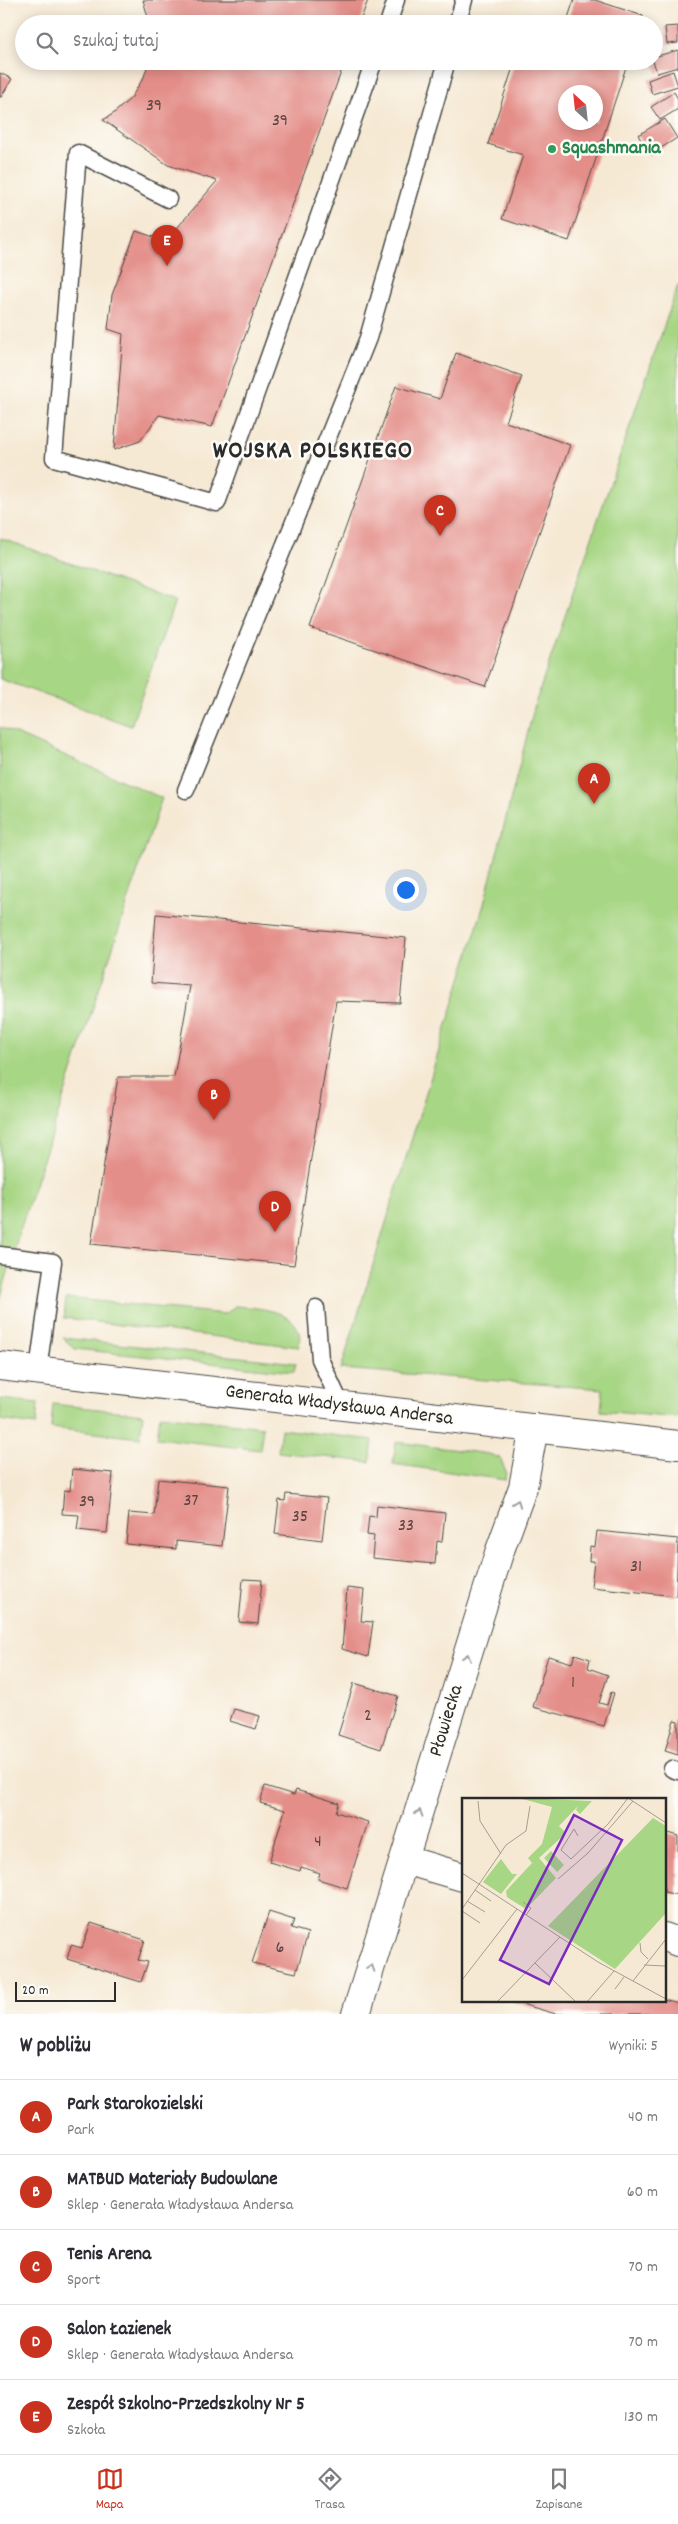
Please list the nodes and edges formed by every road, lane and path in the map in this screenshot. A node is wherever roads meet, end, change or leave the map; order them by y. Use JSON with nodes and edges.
{"nodes":[{"id":1,"x":396,"y":0,"type":"edge"},
{"id":2,"x":464,"y":0,"type":"edge"},
{"id":3,"x":391,"y":15,"type":"edge"},
{"id":4,"x":460,"y":15,"type":"edge"},
{"id":5,"x":371,"y":70,"type":"edge"},
{"id":6,"x":444,"y":70,"type":"edge"},
{"id":7,"x":168,"y":199,"type":"dead end"},
{"id":8,"x":186,"y":790,"type":"dead end"},
{"id":9,"x":0,"y":1255,"type":"edge"},
{"id":10,"x":316,"y":1308,"type":"dead end"},
{"id":11,"x":0,"y":1366,"type":"edge"},
{"id":12,"x":38,"y":1370,"type":"junction"},
{"id":13,"x":342,"y":1407,"type":"junction"},
{"id":14,"x":534,"y":1428,"type":"junction"},
{"id":15,"x":678,"y":1445,"type":"edge"},
{"id":16,"x":405,"y":1860,"type":"junction"},
{"id":17,"x":462,"y":1877,"type":"edge"},
{"id":18,"x":666,"y":1938,"type":"edge"},
{"id":19,"x":678,"y":1942,"type":"edge"},
{"id":20,"x":356,"y":2014,"type":"edge"}],
"edges":[{"from":1,"to":3,"type":"lane"},
{"from":2,"to":4,"type":"lane"},
{"from":5,"to":7,"type":"lane"},
{"from":6,"to":8,"type":"lane"},
{"from":9,"to":12,"type":"lane"},
{"from":10,"to":13,"type":"lane"},
{"from":11,"to":12,"type":"street","name":"Generała Władysława Andersa"},
{"from":12,"to":13,"type":"street","name":"Generała Władysława Andersa"},
{"from":13,"to":14,"type":"street","name":"Generała Władysława Andersa"},
{"from":14,"to":15,"type":"street","name":"Generała Władysława Andersa"},
{"from":16,"to":14,"type":"street","name":"Płowiecka","one_way":true},
{"from":16,"to":17,"type":"street"},
{"from":20,"to":16,"type":"street","name":"Płowiecka","one_way":true},
{"from":18,"to":19,"type":"street"}]}
